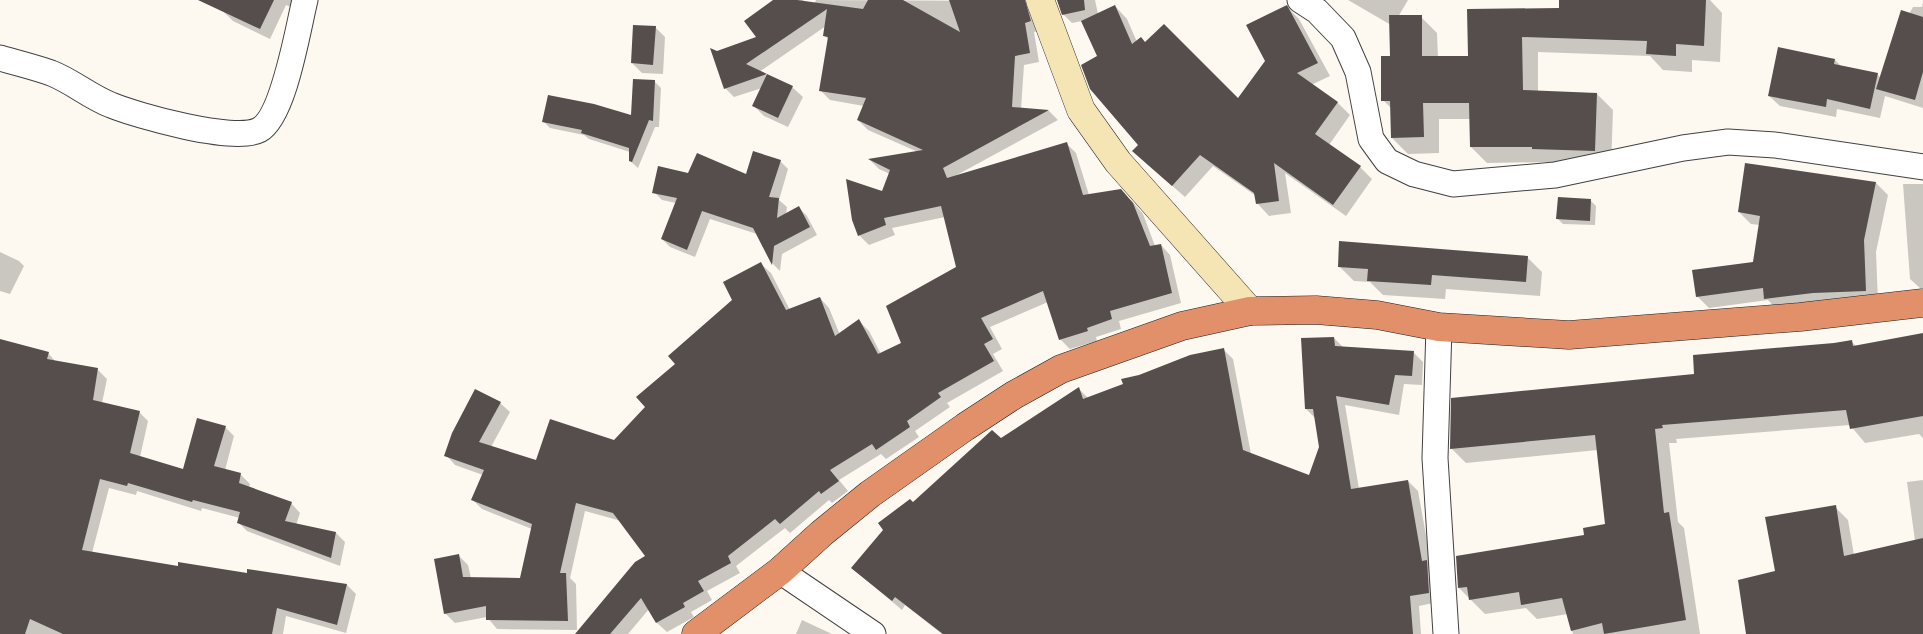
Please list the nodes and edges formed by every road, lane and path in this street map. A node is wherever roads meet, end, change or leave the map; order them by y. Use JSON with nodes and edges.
{"nodes":[{"id":1,"x":304,"y":0,"type":"edge"},
{"id":2,"x":1040,"y":0,"type":"edge"},
{"id":3,"x":1300,"y":0,"type":"edge"},
{"id":4,"x":0,"y":58,"type":"edge"},
{"id":5,"x":1923,"y":167,"type":"edge"},
{"id":6,"x":1923,"y":303,"type":"edge"},
{"id":7,"x":1250,"y":311,"type":"junction"},
{"id":8,"x":1439,"y":327,"type":"junction"},
{"id":9,"x":780,"y":571,"type":"junction"},
{"id":10,"x":696,"y":634,"type":"edge"},
{"id":11,"x":873,"y":634,"type":"edge"},
{"id":12,"x":1446,"y":634,"type":"edge"}],
"edges":[{"from":1,"to":4,"type":"street"},
{"from":2,"to":7,"type":"street"},
{"from":3,"to":5,"type":"street"},
{"from":6,"to":8,"type":"highway"},
{"from":7,"to":8,"type":"highway"},
{"from":7,"to":9,"type":"highway"},
{"from":8,"to":12,"type":"street"},
{"from":9,"to":10,"type":"highway"},
{"from":9,"to":11,"type":"street"}]}
